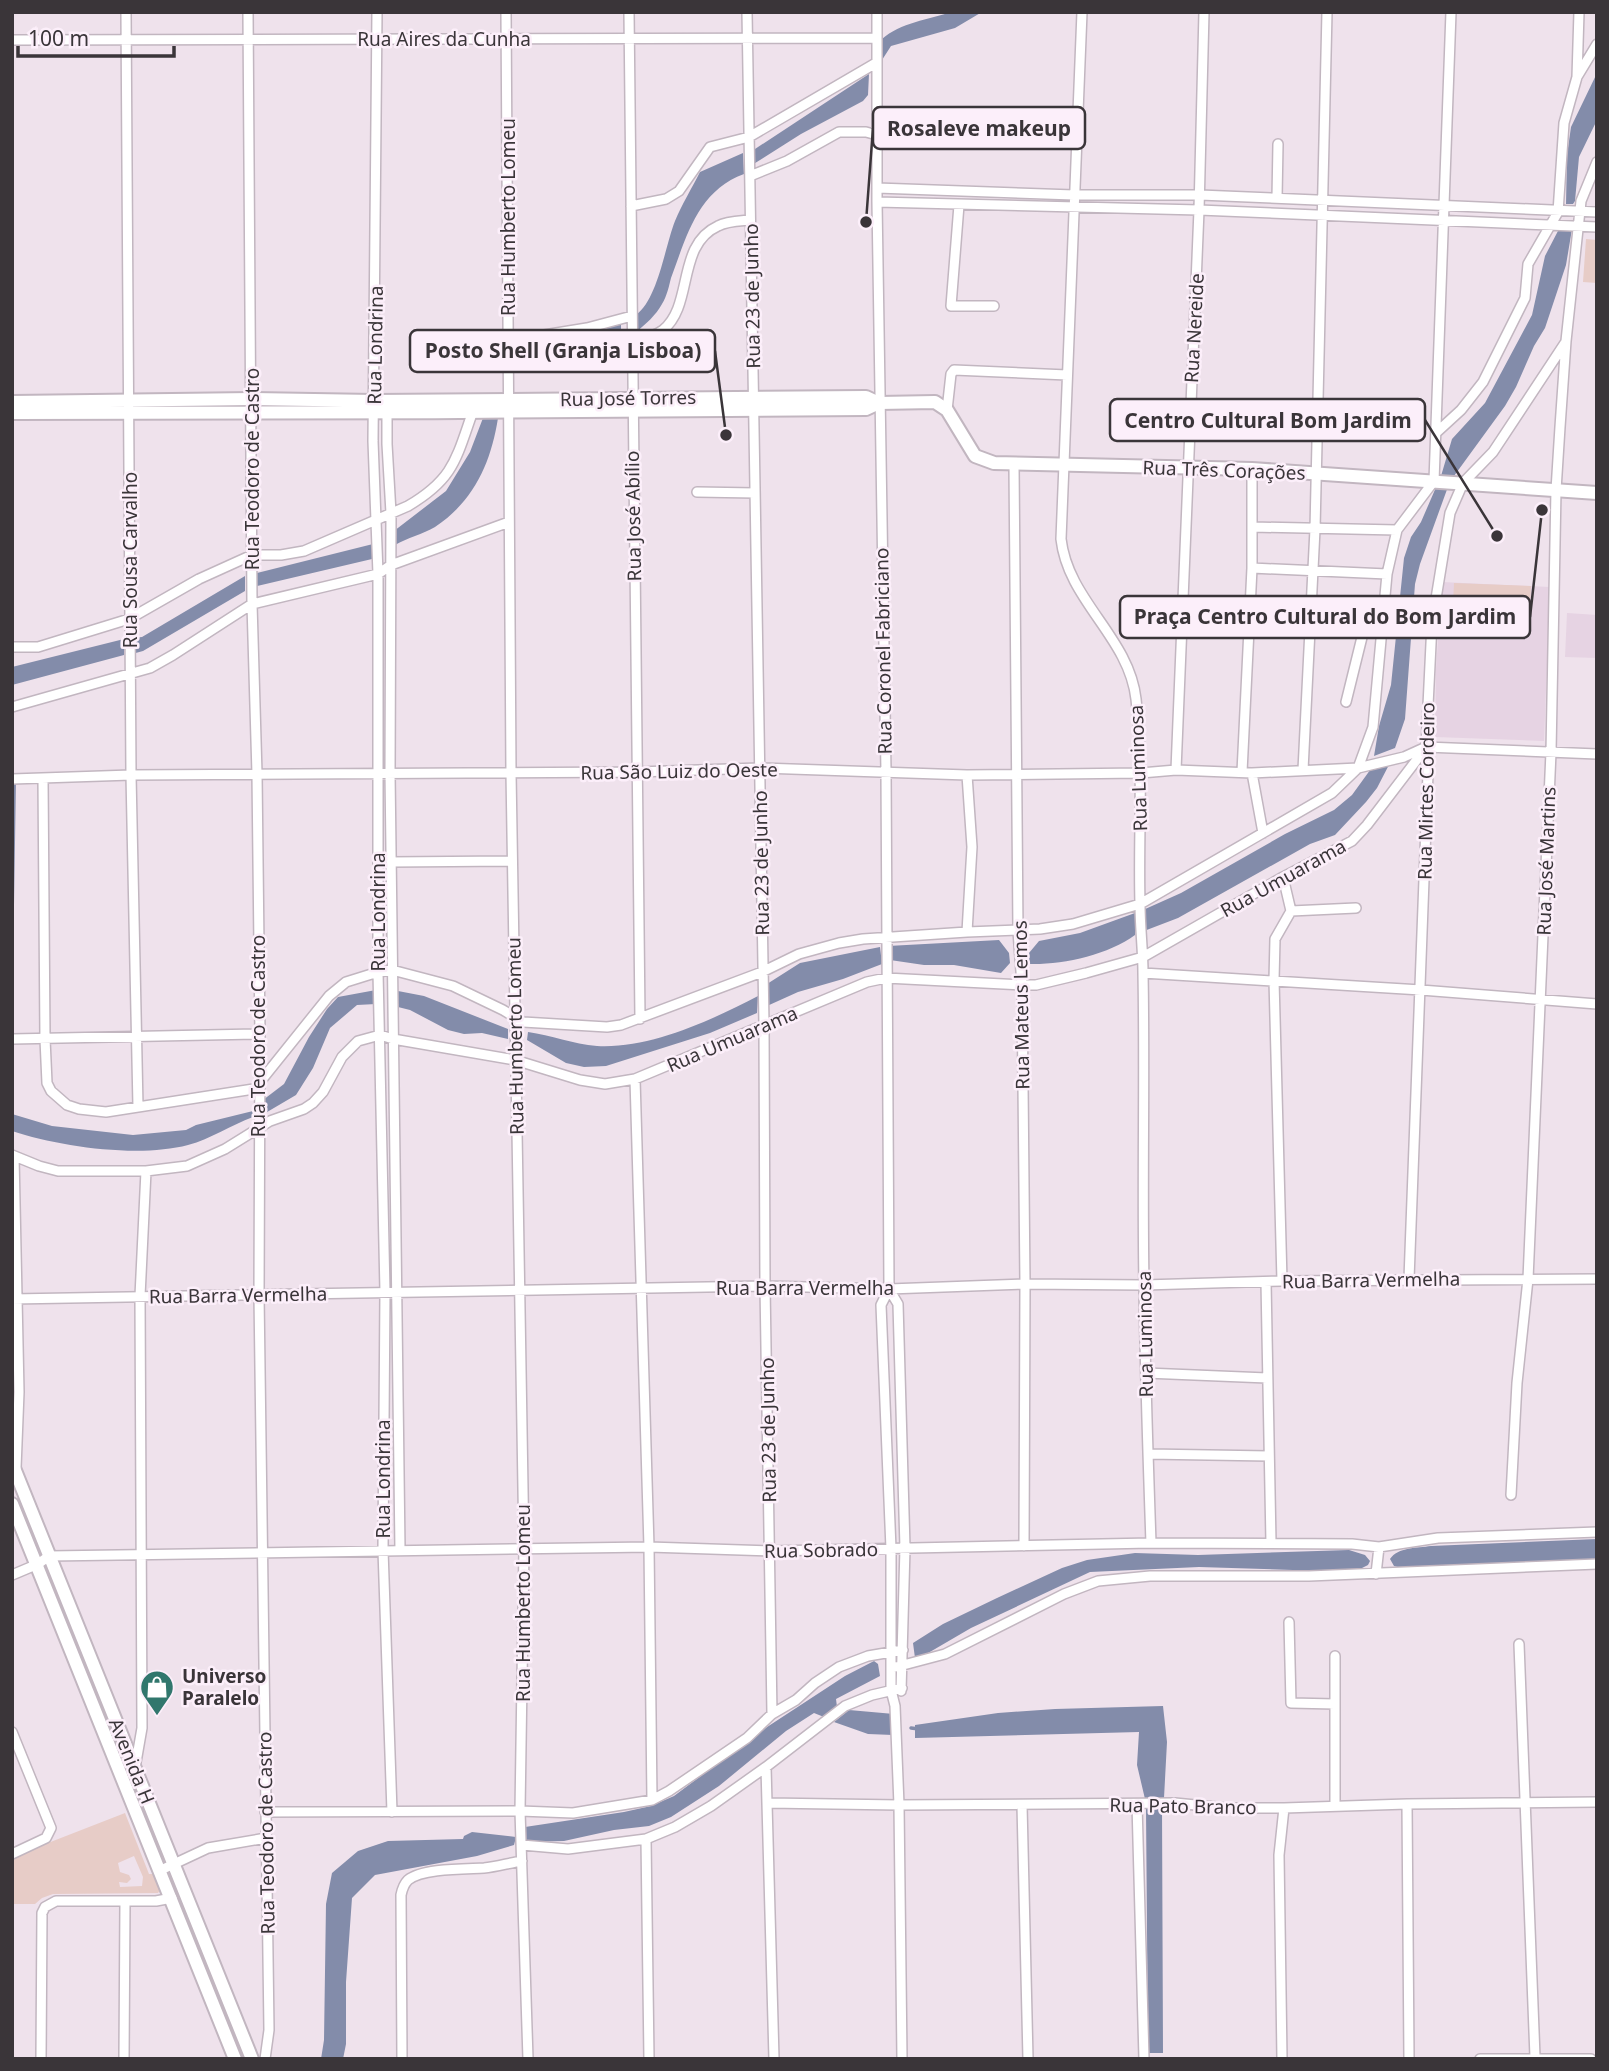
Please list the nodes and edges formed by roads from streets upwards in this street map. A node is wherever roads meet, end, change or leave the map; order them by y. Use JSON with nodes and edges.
{"nodes":[{"id":1,"x":126,"y":12,"type":"edge"},
{"id":2,"x":248,"y":12,"type":"edge"},
{"id":3,"x":377,"y":12,"type":"edge"},
{"id":4,"x":506,"y":12,"type":"edge"},
{"id":5,"x":629,"y":12,"type":"edge"},
{"id":6,"x":747,"y":12,"type":"edge"},
{"id":7,"x":877,"y":12,"type":"edge"},
{"id":8,"x":1082,"y":12,"type":"edge"},
{"id":9,"x":1204,"y":12,"type":"edge"},
{"id":10,"x":1326,"y":12,"type":"edge"},
{"id":11,"x":1451,"y":12,"type":"edge"},
{"id":12,"x":1579,"y":12,"type":"edge"},
{"id":13,"x":506,"y":37,"type":"junction"},
{"id":14,"x":877,"y":38,"type":"junction"},
{"id":15,"x":126,"y":39,"type":"junction"},
{"id":16,"x":377,"y":39,"type":"junction"},
{"id":17,"x":629,"y":39,"type":"junction"},
{"id":18,"x":12,"y":40,"type":"edge"},
{"id":19,"x":248,"y":40,"type":"junction"},
{"id":20,"x":747,"y":40,"type":"junction"},
{"id":21,"x":1597,"y":44,"type":"edge"},
{"id":22,"x":876,"y":63,"type":"junction"},
{"id":23,"x":1577,"y":78,"type":"junction"},
{"id":24,"x":877,"y":135,"type":"junction"},
{"id":25,"x":749,"y":137,"type":"junction"},
{"id":26,"x":1278,"y":144,"type":"dead end"},
{"id":27,"x":1597,"y":162,"type":"edge"},
{"id":28,"x":750,"y":176,"type":"junction"},
{"id":29,"x":877,"y":188,"type":"junction"},
{"id":30,"x":1074,"y":195,"type":"junction"},
{"id":31,"x":1200,"y":195,"type":"junction"},
{"id":32,"x":1277,"y":198,"type":"junction"},
{"id":33,"x":1322,"y":200,"type":"junction"},
{"id":34,"x":877,"y":202,"type":"junction"},
{"id":35,"x":631,"y":205,"type":"junction"},
{"id":36,"x":959,"y":205,"type":"junction"},
{"id":37,"x":1445,"y":207,"type":"junction"},
{"id":38,"x":1074,"y":208,"type":"junction"},
{"id":39,"x":1199,"y":211,"type":"junction"},
{"id":40,"x":1558,"y":212,"type":"junction"},
{"id":41,"x":1581,"y":212,"type":"junction"},
{"id":42,"x":1597,"y":212,"type":"edge"},
{"id":43,"x":1321,"y":215,"type":"junction"},
{"id":44,"x":750,"y":220,"type":"junction"},
{"id":45,"x":1445,"y":220,"type":"junction"},
{"id":46,"x":1549,"y":225,"type":"junction"},
{"id":47,"x":1580,"y":226,"type":"junction"},
{"id":48,"x":1597,"y":227,"type":"edge"},
{"id":49,"x":994,"y":306,"type":"dead end"},
{"id":50,"x":632,"y":316,"type":"junction"},
{"id":51,"x":632,"y":340,"type":"junction"},
{"id":52,"x":507,"y":341,"type":"junction"},
{"id":53,"x":1566,"y":341,"type":"junction"},
{"id":54,"x":1067,"y":375,"type":"junction"},
{"id":55,"x":252,"y":398,"type":"junction"},
{"id":56,"x":12,"y":402,"type":"edge"},
{"id":57,"x":879,"y":403,"type":"junction"},
{"id":58,"x":632,"y":404,"type":"junction"},
{"id":59,"x":754,"y":404,"type":"junction"},
{"id":60,"x":509,"y":406,"type":"junction"},
{"id":61,"x":129,"y":407,"type":"junction"},
{"id":62,"x":381,"y":407,"type":"junction"},
{"id":63,"x":947,"y":410,"type":"junction"},
{"id":64,"x":473,"y":411,"type":"junction"},
{"id":65,"x":252,"y":412,"type":"junction"},
{"id":66,"x":12,"y":413,"type":"edge"},
{"id":67,"x":1437,"y":432,"type":"junction"},
{"id":68,"x":1014,"y":465,"type":"junction"},
{"id":69,"x":1064,"y":466,"type":"junction"},
{"id":70,"x":1188,"y":469,"type":"junction"},
{"id":71,"x":1252,"y":469,"type":"junction"},
{"id":72,"x":1316,"y":473,"type":"junction"},
{"id":73,"x":1434,"y":481,"type":"junction"},
{"id":74,"x":1463,"y":483,"type":"junction"},
{"id":75,"x":1556,"y":490,"type":"junction"},
{"id":76,"x":696,"y":492,"type":"dead end"},
{"id":77,"x":755,"y":493,"type":"junction"},
{"id":78,"x":1597,"y":493,"type":"edge"},
{"id":79,"x":391,"y":513,"type":"junction"},
{"id":80,"x":376,"y":519,"type":"junction"},
{"id":81,"x":509,"y":522,"type":"junction"},
{"id":82,"x":1253,"y":527,"type":"junction"},
{"id":83,"x":1315,"y":529,"type":"junction"},
{"id":84,"x":1397,"y":530,"type":"junction"},
{"id":85,"x":253,"y":555,"type":"junction"},
{"id":86,"x":391,"y":565,"type":"junction"},
{"id":87,"x":1252,"y":568,"type":"junction"},
{"id":88,"x":1313,"y":571,"type":"junction"},
{"id":89,"x":378,"y":573,"type":"junction"},
{"id":90,"x":1387,"y":574,"type":"junction"},
{"id":91,"x":252,"y":604,"type":"junction"},
{"id":92,"x":1251,"y":610,"type":"junction"},
{"id":93,"x":1311,"y":615,"type":"junction"},
{"id":94,"x":130,"y":619,"type":"junction"},
{"id":95,"x":1366,"y":621,"type":"junction"},
{"id":96,"x":1382,"y":623,"type":"junction"},
{"id":97,"x":12,"y":647,"type":"edge"},
{"id":98,"x":131,"y":674,"type":"junction"},
{"id":99,"x":1346,"y":702,"type":"dead end"},
{"id":100,"x":12,"y":707,"type":"edge"},
{"id":101,"x":1426,"y":747,"type":"junction"},
{"id":102,"x":1551,"y":752,"type":"junction"},
{"id":103,"x":1597,"y":754,"type":"edge"},
{"id":104,"x":759,"y":768,"type":"junction"},
{"id":105,"x":1358,"y":768,"type":"junction"},
{"id":106,"x":1176,"y":770,"type":"junction"},
{"id":107,"x":1303,"y":770,"type":"junction"},
{"id":108,"x":636,"y":772,"type":"junction"},
{"id":109,"x":886,"y":772,"type":"junction"},
{"id":110,"x":390,"y":773,"type":"junction"},
{"id":111,"x":511,"y":773,"type":"junction"},
{"id":112,"x":1141,"y":773,"type":"junction"},
{"id":113,"x":1247,"y":773,"type":"junction"},
{"id":114,"x":257,"y":774,"type":"junction"},
{"id":115,"x":377,"y":774,"type":"junction"},
{"id":116,"x":1017,"y":774,"type":"junction"},
{"id":117,"x":131,"y":775,"type":"junction"},
{"id":118,"x":967,"y":775,"type":"junction"},
{"id":119,"x":43,"y":778,"type":"junction"},
{"id":120,"x":12,"y":779,"type":"edge"},
{"id":121,"x":1263,"y":833,"type":"junction"},
{"id":122,"x":391,"y":862,"type":"junction"},
{"id":123,"x":512,"y":862,"type":"junction"},
{"id":124,"x":1283,"y":877,"type":"junction"},
{"id":125,"x":1140,"y":904,"type":"junction"},
{"id":126,"x":1356,"y":908,"type":"dead end"},
{"id":127,"x":1291,"y":911,"type":"junction"},
{"id":128,"x":1018,"y":931,"type":"junction"},
{"id":129,"x":967,"y":932,"type":"junction"},
{"id":130,"x":887,"y":937,"type":"junction"},
{"id":131,"x":1143,"y":957,"type":"junction"},
{"id":132,"x":392,"y":970,"type":"junction"},
{"id":133,"x":378,"y":972,"type":"junction"},
{"id":134,"x":762,"y":972,"type":"junction"},
{"id":135,"x":1143,"y":973,"type":"junction"},
{"id":136,"x":886,"y":978,"type":"junction"},
{"id":137,"x":1273,"y":980,"type":"junction"},
{"id":138,"x":1021,"y":985,"type":"junction"},
{"id":139,"x":1421,"y":990,"type":"junction"},
{"id":140,"x":1540,"y":1000,"type":"junction"},
{"id":141,"x":1597,"y":1004,"type":"edge"},
{"id":142,"x":514,"y":1018,"type":"junction"},
{"id":143,"x":640,"y":1019,"type":"junction"},
{"id":144,"x":764,"y":1025,"type":"junction"},
{"id":145,"x":260,"y":1034,"type":"junction"},
{"id":146,"x":136,"y":1035,"type":"junction"},
{"id":147,"x":380,"y":1035,"type":"junction"},
{"id":148,"x":45,"y":1038,"type":"junction"},
{"id":149,"x":12,"y":1039,"type":"edge"},
{"id":150,"x":393,"y":1039,"type":"junction"},
{"id":151,"x":515,"y":1060,"type":"junction"},
{"id":152,"x":635,"y":1079,"type":"junction"},
{"id":153,"x":260,"y":1085,"type":"junction"},
{"id":154,"x":138,"y":1107,"type":"junction"},
{"id":155,"x":382,"y":1108,"type":"junction"},
{"id":156,"x":394,"y":1108,"type":"junction"},
{"id":157,"x":258,"y":1130,"type":"junction"},
{"id":158,"x":13,"y":1155,"type":"edge"},
{"id":159,"x":146,"y":1171,"type":"junction"},
{"id":160,"x":1409,"y":1279,"type":"junction"},
{"id":161,"x":1528,"y":1279,"type":"junction"},
{"id":162,"x":1597,"y":1279,"type":"edge"},
{"id":163,"x":1282,"y":1281,"type":"junction"},
{"id":164,"x":1266,"y":1282,"type":"junction"},
{"id":165,"x":1025,"y":1284,"type":"junction"},
{"id":166,"x":1144,"y":1285,"type":"junction"},
{"id":167,"x":765,"y":1286,"type":"junction"},
{"id":168,"x":519,"y":1289,"type":"junction"},
{"id":169,"x":643,"y":1289,"type":"junction"},
{"id":170,"x":889,"y":1289,"type":"junction"},
{"id":171,"x":385,"y":1292,"type":"junction"},
{"id":172,"x":397,"y":1292,"type":"junction"},
{"id":173,"x":259,"y":1295,"type":"junction"},
{"id":174,"x":140,"y":1296,"type":"junction"},
{"id":175,"x":14,"y":1299,"type":"edge"},
{"id":176,"x":1146,"y":1373,"type":"junction"},
{"id":177,"x":1267,"y":1378,"type":"junction"},
{"id":178,"x":1148,"y":1454,"type":"junction"},
{"id":179,"x":1269,"y":1456,"type":"junction"},
{"id":180,"x":14,"y":1466,"type":"edge"},
{"id":181,"x":1511,"y":1495,"type":"dead end"},
{"id":182,"x":12,"y":1504,"type":"edge"},
{"id":183,"x":1597,"y":1532,"type":"edge"},
{"id":184,"x":1150,"y":1543,"type":"junction"},
{"id":185,"x":1271,"y":1543,"type":"junction"},
{"id":186,"x":1024,"y":1546,"type":"junction"},
{"id":187,"x":649,"y":1547,"type":"junction"},
{"id":188,"x":524,"y":1548,"type":"junction"},
{"id":189,"x":905,"y":1548,"type":"junction"},
{"id":190,"x":1379,"y":1548,"type":"junction"},
{"id":191,"x":891,"y":1549,"type":"junction"},
{"id":192,"x":383,"y":1550,"type":"junction"},
{"id":193,"x":400,"y":1550,"type":"junction"},
{"id":194,"x":771,"y":1551,"type":"junction"},
{"id":195,"x":264,"y":1553,"type":"junction"},
{"id":196,"x":49,"y":1556,"type":"junction"},
{"id":197,"x":140,"y":1556,"type":"junction"},
{"id":198,"x":38,"y":1564,"type":"junction"},
{"id":199,"x":1597,"y":1564,"type":"edge"},
{"id":200,"x":1376,"y":1574,"type":"junction"},
{"id":201,"x":12,"y":1575,"type":"edge"},
{"id":202,"x":1289,"y":1622,"type":"dead end"},
{"id":203,"x":1519,"y":1644,"type":"dead end"},
{"id":204,"x":898,"y":1651,"type":"junction"},
{"id":205,"x":1335,"y":1656,"type":"dead end"},
{"id":206,"x":903,"y":1666,"type":"junction"},
{"id":207,"x":892,"y":1668,"type":"junction"},
{"id":208,"x":902,"y":1688,"type":"junction"},
{"id":209,"x":891,"y":1690,"type":"junction"},
{"id":210,"x":1335,"y":1704,"type":"junction"},
{"id":211,"x":895,"y":1706,"type":"junction"},
{"id":212,"x":772,"y":1714,"type":"junction"},
{"id":213,"x":12,"y":1732,"type":"edge"},
{"id":214,"x":766,"y":1767,"type":"junction"},
{"id":215,"x":135,"y":1768,"type":"junction"},
{"id":216,"x":143,"y":1787,"type":"junction"},
{"id":217,"x":130,"y":1793,"type":"junction"},
{"id":218,"x":652,"y":1800,"type":"junction"},
{"id":219,"x":1597,"y":1801,"type":"edge"},
{"id":220,"x":768,"y":1803,"type":"junction"},
{"id":221,"x":1137,"y":1804,"type":"junction"},
{"id":222,"x":1407,"y":1804,"type":"junction"},
{"id":223,"x":1523,"y":1804,"type":"junction"},
{"id":224,"x":900,"y":1805,"type":"junction"},
{"id":225,"x":1022,"y":1805,"type":"junction"},
{"id":226,"x":1335,"y":1806,"type":"junction"},
{"id":227,"x":1284,"y":1808,"type":"junction"},
{"id":228,"x":520,"y":1811,"type":"junction"},
{"id":229,"x":265,"y":1812,"type":"junction"},
{"id":230,"x":392,"y":1812,"type":"junction"},
{"id":231,"x":266,"y":1838,"type":"junction"},
{"id":232,"x":646,"y":1839,"type":"junction"},
{"id":233,"x":522,"y":1845,"type":"junction"},
{"id":234,"x":12,"y":1854,"type":"edge"},
{"id":235,"x":522,"y":1861,"type":"junction"},
{"id":236,"x":174,"y":1864,"type":"junction"},
{"id":237,"x":161,"y":1870,"type":"junction"},
{"id":238,"x":172,"y":1898,"type":"junction"},
{"id":239,"x":125,"y":1901,"type":"junction"},
{"id":240,"x":212,"y":1958,"type":"junction"},
{"id":241,"x":198,"y":1963,"type":"junction"},
{"id":242,"x":1535,"y":2057,"type":"edge"},
{"id":243,"x":41,"y":2059,"type":"edge"},
{"id":244,"x":124,"y":2059,"type":"edge"},
{"id":245,"x":235,"y":2059,"type":"edge"},
{"id":246,"x":252,"y":2059,"type":"edge"},
{"id":247,"x":265,"y":2059,"type":"edge"},
{"id":248,"x":402,"y":2059,"type":"edge"},
{"id":249,"x":528,"y":2059,"type":"edge"},
{"id":250,"x":649,"y":2059,"type":"edge"},
{"id":251,"x":774,"y":2059,"type":"edge"},
{"id":252,"x":902,"y":2059,"type":"edge"},
{"id":253,"x":1028,"y":2059,"type":"edge"},
{"id":254,"x":1144,"y":2059,"type":"edge"},
{"id":255,"x":1282,"y":2059,"type":"edge"},
{"id":256,"x":1409,"y":2059,"type":"edge"},
{"id":257,"x":1480,"y":2059,"type":"edge"},
{"id":258,"x":1591,"y":2059,"type":"edge"}],
"edges":[{"from":1,"to":15,"type":"street","name":"Rua Sousa Carvalho"},
{"from":2,"to":19,"type":"street","name":"Rua Teodoro de Castro"},
{"from":3,"to":16,"type":"street","name":"Rua Londrina"},
{"from":4,"to":13,"type":"street","name":"Rua Humberto Lomeu"},
{"from":5,"to":17,"type":"street","name":"Rua José Abílio"},
{"from":6,"to":20,"type":"street","name":"Rua 23 de Junho"},
{"from":7,"to":14,"type":"street","name":"Rua Coronel Fabriciano"},
{"from":8,"to":30,"type":"street","name":"Rua Luminosa"},
{"from":9,"to":31,"type":"street","name":"Rua Nereide"},
{"from":10,"to":33,"type":"street"},
{"from":11,"to":37,"type":"street"},
{"from":12,"to":23,"type":"street"},
{"from":13,"to":16,"type":"street","name":"Rua Aires da Cunha"},
{"from":13,"to":17,"type":"street","name":"Rua Aires da Cunha"},
{"from":13,"to":52,"type":"street","name":"Rua Humberto Lomeu"},
{"from":14,"to":20,"type":"street","name":"Rua Aires da Cunha"},
{"from":14,"to":22,"type":"street","name":"Rua Coronel Fabriciano"},
{"from":15,"to":18,"type":"street","name":"Rua Aires da Cunha"},
{"from":15,"to":19,"type":"street","name":"Rua Aires da Cunha"},
{"from":15,"to":61,"type":"street","name":"Rua Sousa Carvalho"},
{"from":16,"to":19,"type":"street","name":"Rua Aires da Cunha"},
{"from":16,"to":62,"type":"street","name":"Rua Londrina"},
{"from":17,"to":20,"type":"street","name":"Rua Aires da Cunha"},
{"from":17,"to":35,"type":"street","name":"Rua José Abílio"},
{"from":19,"to":55,"type":"street","name":"Rua Teodoro de Castro"},
{"from":20,"to":25,"type":"street","name":"Rua 23 de Junho"},
{"from":21,"to":23,"type":"street"},
{"from":22,"to":24,"type":"street","name":"Rua Coronel Fabriciano"},
{"from":22,"to":25,"type":"street"},
{"from":23,"to":40,"type":"street"},
{"from":24,"to":28,"type":"street"},
{"from":24,"to":29,"type":"street","name":"Rua Coronel Fabriciano"},
{"from":25,"to":28,"type":"street","name":"Rua 23 de Junho"},
{"from":25,"to":35,"type":"street"},
{"from":26,"to":32,"type":"street"},
{"from":27,"to":41,"type":"street","name":"Rua José Martins"},
{"from":28,"to":44,"type":"street","name":"Rua 23 de Junho"},
{"from":29,"to":30,"type":"street"},
{"from":29,"to":34,"type":"street","name":"Rua Coronel Fabriciano"},
{"from":30,"to":31,"type":"street"},
{"from":30,"to":38,"type":"street","name":"Rua Luminosa"},
{"from":31,"to":32,"type":"street"},
{"from":31,"to":39,"type":"street","name":"Rua Nereide"},
{"from":32,"to":33,"type":"street"},
{"from":33,"to":37,"type":"street"},
{"from":33,"to":43,"type":"street"},
{"from":34,"to":36,"type":"street"},
{"from":34,"to":57,"type":"street","name":"Rua Coronel Fabriciano"},
{"from":35,"to":50,"type":"street","name":"Rua José Abílio"},
{"from":36,"to":38,"type":"street"},
{"from":36,"to":49,"type":"street"},
{"from":37,"to":40,"type":"street"},
{"from":37,"to":45,"type":"street"},
{"from":38,"to":39,"type":"street"},
{"from":38,"to":54,"type":"street","name":"Rua Luminosa"},
{"from":39,"to":43,"type":"street"},
{"from":39,"to":70,"type":"street","name":"Rua Nereide"},
{"from":40,"to":41,"type":"street"},
{"from":40,"to":46,"type":"street"},
{"from":41,"to":42,"type":"street"},
{"from":41,"to":47,"type":"street","name":"Rua José Martins"},
{"from":43,"to":45,"type":"street"},
{"from":43,"to":72,"type":"street"},
{"from":44,"to":51,"type":"street"},
{"from":44,"to":59,"type":"street","name":"Rua 23 de Junho"},
{"from":45,"to":46,"type":"street"},
{"from":45,"to":67,"type":"street"},
{"from":46,"to":47,"type":"street"},
{"from":46,"to":67,"type":"street"},
{"from":47,"to":48,"type":"street"},
{"from":47,"to":53,"type":"street","name":"Rua José Martins"},
{"from":50,"to":51,"type":"street","name":"Rua José Abílio"},
{"from":50,"to":52,"type":"street"},
{"from":51,"to":58,"type":"street","name":"Rua José Abílio"},
{"from":52,"to":60,"type":"street","name":"Rua Humberto Lomeu"},
{"from":53,"to":74,"type":"street","name":"Rua Mirtes Cordeiro"},
{"from":53,"to":75,"type":"street","name":"Rua José Martins"},
{"from":54,"to":63,"type":"street"},
{"from":54,"to":69,"type":"street","name":"Rua Luminosa"},
{"from":55,"to":61,"type":"street","name":"Rua José Torres"},
{"from":55,"to":62,"type":"street","name":"Rua José Torres"},
{"from":55,"to":65,"type":"street","name":"Rua Teodoro de Castro"},
{"from":56,"to":61,"type":"street","name":"Rua José Torres"},
{"from":57,"to":59,"type":"street","name":"Rua José Torres"},
{"from":57,"to":63,"type":"street"},
{"from":57,"to":109,"type":"street","name":"Rua Coronel Fabriciano"},
{"from":58,"to":59,"type":"street","name":"Rua José Torres"},
{"from":58,"to":60,"type":"street","name":"Rua José Torres"},
{"from":58,"to":108,"type":"street","name":"Rua José Abílio"},
{"from":59,"to":77,"type":"street","name":"Rua 23 de Junho"},
{"from":60,"to":62,"type":"street","name":"Rua José Torres"},
{"from":60,"to":64,"type":"street","name":"Rua José Torres"},
{"from":60,"to":81,"type":"street","name":"Rua Humberto Lomeu"},
{"from":61,"to":65,"type":"street","name":"Rua José Torres"},
{"from":61,"to":66,"type":"street","name":"Rua José Torres"},
{"from":61,"to":94,"type":"street","name":"Rua Sousa Carvalho"},
{"from":62,"to":64,"type":"street","name":"Rua José Torres"},
{"from":62,"to":65,"type":"street","name":"Rua José Torres"},
{"from":62,"to":79,"type":"street","name":"Rua Londrina"},
{"from":62,"to":80,"type":"street","name":"Rua Londrina"},
{"from":63,"to":68,"type":"street","name":"Rua Três Corações"},
{"from":64,"to":79,"type":"street"},
{"from":65,"to":85,"type":"street","name":"Rua Teodoro de Castro"},
{"from":67,"to":73,"type":"street"},
{"from":68,"to":69,"type":"street","name":"Rua Três Corações"},
{"from":68,"to":116,"type":"street","name":"Rua Mateus Lemos"},
{"from":69,"to":70,"type":"street","name":"Rua Três Corações"},
{"from":69,"to":112,"type":"street","name":"Rua Luminosa"},
{"from":70,"to":71,"type":"street","name":"Rua Três Corações"},
{"from":70,"to":106,"type":"street","name":"Rua Nereide"},
{"from":71,"to":72,"type":"street","name":"Rua Três Corações"},
{"from":71,"to":82,"type":"street"},
{"from":72,"to":73,"type":"street","name":"Rua Três Corações"},
{"from":72,"to":83,"type":"street"},
{"from":73,"to":74,"type":"street","name":"Rua Três Corações"},
{"from":73,"to":84,"type":"street"},
{"from":74,"to":75,"type":"street","name":"Rua Três Corações"},
{"from":74,"to":101,"type":"street","name":"Rua Mirtes Cordeiro"},
{"from":75,"to":78,"type":"street","name":"Rua Três Corações"},
{"from":75,"to":102,"type":"street","name":"Rua José Martins"},
{"from":76,"to":77,"type":"street"},
{"from":77,"to":104,"type":"street","name":"Rua 23 de Junho"},
{"from":79,"to":80,"type":"street"},
{"from":79,"to":86,"type":"street","name":"Rua Londrina"},
{"from":80,"to":85,"type":"street"},
{"from":80,"to":89,"type":"street","name":"Rua Londrina"},
{"from":81,"to":86,"type":"street"},
{"from":81,"to":111,"type":"street","name":"Rua Humberto Lomeu"},
{"from":82,"to":83,"type":"street"},
{"from":82,"to":87,"type":"street"},
{"from":83,"to":84,"type":"street"},
{"from":83,"to":88,"type":"street"},
{"from":84,"to":90,"type":"street"},
{"from":85,"to":91,"type":"street","name":"Rua Teodoro de Castro"},
{"from":85,"to":94,"type":"street"},
{"from":86,"to":89,"type":"street"},
{"from":86,"to":110,"type":"street","name":"Rua Londrina"},
{"from":87,"to":88,"type":"street"},
{"from":87,"to":92,"type":"street"},
{"from":88,"to":90,"type":"street"},
{"from":88,"to":93,"type":"street"},
{"from":89,"to":91,"type":"street"},
{"from":89,"to":115,"type":"street","name":"Rua Londrina"},
{"from":90,"to":96,"type":"street"},
{"from":91,"to":98,"type":"street"},
{"from":91,"to":114,"type":"street","name":"Rua Teodoro de Castro"},
{"from":92,"to":93,"type":"street"},
{"from":92,"to":113,"type":"street"},
{"from":93,"to":95,"type":"street"},
{"from":93,"to":107,"type":"street"},
{"from":94,"to":97,"type":"street"},
{"from":94,"to":98,"type":"street","name":"Rua Sousa Carvalho"},
{"from":95,"to":96,"type":"street"},
{"from":95,"to":99,"type":"street"},
{"from":96,"to":105,"type":"street"},
{"from":98,"to":100,"type":"street"},
{"from":98,"to":117,"type":"street","name":"Rua Sousa Carvalho"},
{"from":101,"to":102,"type":"street"},
{"from":101,"to":105,"type":"street","name":"Rua São Luiz do Oeste"},
{"from":101,"to":124,"type":"street","name":"Rua Umuarama"},
{"from":101,"to":139,"type":"street","name":"Rua Mirtes Cordeiro"},
{"from":102,"to":103,"type":"street"},
{"from":102,"to":140,"type":"street","name":"Rua José Martins"},
{"from":104,"to":108,"type":"street","name":"Rua São Luiz do Oeste"},
{"from":104,"to":109,"type":"street","name":"Rua São Luiz do Oeste"},
{"from":104,"to":134,"type":"street","name":"Rua 23 de Junho"},
{"from":105,"to":107,"type":"street","name":"Rua São Luiz do Oeste"},
{"from":105,"to":121,"type":"street"},
{"from":106,"to":112,"type":"street","name":"Rua São Luiz do Oeste"},
{"from":106,"to":113,"type":"street","name":"Rua São Luiz do Oeste"},
{"from":107,"to":113,"type":"street","name":"Rua São Luiz do Oeste"},
{"from":108,"to":111,"type":"street","name":"Rua São Luiz do Oeste"},
{"from":108,"to":143,"type":"street","name":"Rua José Abílio"},
{"from":109,"to":118,"type":"street","name":"Rua São Luiz do Oeste"},
{"from":109,"to":130,"type":"street","name":"Rua Coronel Fabriciano"},
{"from":110,"to":111,"type":"street","name":"Rua São Luiz do Oeste"},
{"from":110,"to":115,"type":"street","name":"Rua São Luiz do Oeste"},
{"from":110,"to":122,"type":"street","name":"Rua Londrina"},
{"from":111,"to":123,"type":"street","name":"Rua Humberto Lomeu"},
{"from":112,"to":116,"type":"street","name":"Rua São Luiz do Oeste"},
{"from":112,"to":125,"type":"street","name":"Rua Luminosa"},
{"from":113,"to":121,"type":"street"},
{"from":114,"to":115,"type":"street","name":"Rua São Luiz do Oeste"},
{"from":114,"to":117,"type":"street","name":"Rua São Luiz do Oeste"},
{"from":114,"to":145,"type":"street","name":"Rua Teodoro de Castro"},
{"from":115,"to":133,"type":"street","name":"Rua Londrina"},
{"from":116,"to":118,"type":"street","name":"Rua São Luiz do Oeste"},
{"from":116,"to":128,"type":"street","name":"Rua Mateus Lemos"},
{"from":117,"to":119,"type":"street","name":"Rua São Luiz do Oeste"},
{"from":117,"to":146,"type":"street","name":"Rua Sousa Carvalho"},
{"from":118,"to":129,"type":"street"},
{"from":119,"to":120,"type":"street","name":"Rua São Luiz do Oeste"},
{"from":119,"to":148,"type":"street"},
{"from":121,"to":125,"type":"street"},
{"from":122,"to":123,"type":"street"},
{"from":122,"to":132,"type":"street","name":"Rua Londrina"},
{"from":123,"to":142,"type":"street","name":"Rua Humberto Lomeu"},
{"from":124,"to":127,"type":"street"},
{"from":124,"to":131,"type":"street","name":"Rua Umuarama"},
{"from":125,"to":128,"type":"street"},
{"from":125,"to":131,"type":"street","name":"Rua Luminosa"},
{"from":126,"to":127,"type":"street"},
{"from":127,"to":137,"type":"street"},
{"from":128,"to":129,"type":"street"},
{"from":128,"to":138,"type":"street","name":"Rua Mateus Lemos"},
{"from":129,"to":130,"type":"street"},
{"from":130,"to":134,"type":"street"},
{"from":130,"to":136,"type":"street","name":"Rua Coronel Fabriciano"},
{"from":131,"to":135,"type":"street","name":"Rua Luminosa"},
{"from":131,"to":138,"type":"street","name":"Rua Umuarama"},
{"from":132,"to":133,"type":"street"},
{"from":132,"to":142,"type":"street"},
{"from":132,"to":150,"type":"street","name":"Rua Londrina"},
{"from":133,"to":147,"type":"street","name":"Rua Londrina"},
{"from":133,"to":153,"type":"street"},
{"from":134,"to":143,"type":"street"},
{"from":134,"to":144,"type":"street","name":"Rua 23 de Junho"},
{"from":135,"to":137,"type":"street"},
{"from":135,"to":166,"type":"street","name":"Rua Luminosa"},
{"from":136,"to":138,"type":"street","name":"Rua Umuarama"},
{"from":136,"to":144,"type":"street","name":"Rua Umuarama"},
{"from":136,"to":170,"type":"street","name":"Rua Coronel Fabriciano"},
{"from":137,"to":139,"type":"street"},
{"from":137,"to":163,"type":"street"},
{"from":138,"to":165,"type":"street","name":"Rua Mateus Lemos"},
{"from":139,"to":140,"type":"street"},
{"from":139,"to":160,"type":"street","name":"Rua Mirtes Cordeiro"},
{"from":140,"to":141,"type":"street"},
{"from":140,"to":161,"type":"street","name":"Rua José Martins"},
{"from":142,"to":143,"type":"street"},
{"from":142,"to":151,"type":"street","name":"Rua Humberto Lomeu"},
{"from":144,"to":152,"type":"street","name":"Rua Umuarama"},
{"from":144,"to":167,"type":"street","name":"Rua 23 de Junho"},
{"from":145,"to":146,"type":"street"},
{"from":145,"to":153,"type":"street","name":"Rua Teodoro de Castro"},
{"from":146,"to":148,"type":"street"},
{"from":146,"to":154,"type":"street","name":"Rua Sousa Carvalho"},
{"from":147,"to":150,"type":"street","name":"Rua Umuarama"},
{"from":147,"to":155,"type":"street","name":"Rua Londrina"},
{"from":147,"to":157,"type":"street"},
{"from":148,"to":149,"type":"street"},
{"from":148,"to":154,"type":"street"},
{"from":150,"to":151,"type":"street","name":"Rua Umuarama"},
{"from":150,"to":156,"type":"street","name":"Rua Londrina"},
{"from":151,"to":152,"type":"street","name":"Rua Umuarama"},
{"from":151,"to":168,"type":"street","name":"Rua Humberto Lomeu"},
{"from":152,"to":169,"type":"street"},
{"from":153,"to":154,"type":"street"},
{"from":153,"to":157,"type":"street","name":"Rua Teodoro de Castro"},
{"from":155,"to":156,"type":"street"},
{"from":155,"to":171,"type":"street","name":"Rua Londrina"},
{"from":156,"to":172,"type":"street","name":"Rua Londrina"},
{"from":157,"to":159,"type":"street"},
{"from":157,"to":173,"type":"street","name":"Rua Teodoro de Castro"},
{"from":158,"to":159,"type":"street"},
{"from":158,"to":175,"type":"street"},
{"from":159,"to":174,"type":"street"},
{"from":160,"to":161,"type":"street","name":"Rua Barra Vermelha"},
{"from":160,"to":163,"type":"street","name":"Rua Barra Vermelha"},
{"from":161,"to":162,"type":"street","name":"Rua Barra Vermelha"},
{"from":161,"to":181,"type":"street","name":"Rua José Martins"},
{"from":163,"to":164,"type":"street","name":"Rua Barra Vermelha"},
{"from":164,"to":166,"type":"street","name":"Rua Barra Vermelha"},
{"from":164,"to":177,"type":"street"},
{"from":165,"to":166,"type":"street","name":"Rua Barra Vermelha"},
{"from":165,"to":170,"type":"street","name":"Rua Barra Vermelha"},
{"from":165,"to":186,"type":"street","name":"Rua Mateus Lemos"},
{"from":166,"to":176,"type":"street","name":"Rua Luminosa"},
{"from":167,"to":169,"type":"street","name":"Rua Barra Vermelha"},
{"from":167,"to":170,"type":"street","name":"Rua Barra Vermelha"},
{"from":167,"to":194,"type":"street","name":"Rua 23 de Junho"},
{"from":168,"to":169,"type":"street","name":"Rua Barra Vermelha"},
{"from":168,"to":172,"type":"street","name":"Rua Barra Vermelha"},
{"from":168,"to":188,"type":"street","name":"Rua Humberto Lomeu"},
{"from":169,"to":187,"type":"street"},
{"from":170,"to":189,"type":"street","name":"Rua Coronel Fabriciano"},
{"from":170,"to":191,"type":"street","name":"Rua Coronel Fabriciano"},
{"from":171,"to":172,"type":"street","name":"Rua Barra Vermelha"},
{"from":171,"to":173,"type":"street","name":"Rua Barra Vermelha"},
{"from":171,"to":192,"type":"street","name":"Rua Londrina"},
{"from":172,"to":193,"type":"street","name":"Rua Londrina"},
{"from":173,"to":174,"type":"street","name":"Rua Barra Vermelha"},
{"from":173,"to":195,"type":"street","name":"Rua Teodoro de Castro"},
{"from":174,"to":175,"type":"street","name":"Rua Barra Vermelha"},
{"from":174,"to":197,"type":"street"},
{"from":175,"to":180,"type":"street"},
{"from":176,"to":177,"type":"street"},
{"from":176,"to":178,"type":"street","name":"Rua Luminosa"},
{"from":177,"to":179,"type":"street"},
{"from":178,"to":179,"type":"street"},
{"from":178,"to":184,"type":"street","name":"Rua Luminosa"},
{"from":179,"to":185,"type":"street"},
{"from":180,"to":196,"type":"street","name":"Avenida H"},
{"from":182,"to":198,"type":"street","name":"Avenida H"},
{"from":183,"to":190,"type":"street","name":"Rua Sobrado"},
{"from":184,"to":185,"type":"street","name":"Rua Sobrado"},
{"from":184,"to":186,"type":"street","name":"Rua Sobrado"},
{"from":185,"to":190,"type":"street","name":"Rua Sobrado"},
{"from":186,"to":189,"type":"street","name":"Rua Sobrado"},
{"from":187,"to":188,"type":"street","name":"Rua Sobrado"},
{"from":187,"to":194,"type":"street","name":"Rua Sobrado"},
{"from":187,"to":218,"type":"street"},
{"from":188,"to":193,"type":"street","name":"Rua Sobrado"},
{"from":188,"to":228,"type":"street","name":"Rua Humberto Lomeu"},
{"from":189,"to":191,"type":"street","name":"Rua Sobrado"},
{"from":189,"to":204,"type":"street","name":"Rua Coronel Fabriciano"},
{"from":190,"to":200,"type":"street"},
{"from":191,"to":194,"type":"street","name":"Rua Sobrado"},
{"from":191,"to":204,"type":"street","name":"Rua Coronel Fabriciano"},
{"from":192,"to":193,"type":"street","name":"Rua Sobrado"},
{"from":192,"to":195,"type":"street","name":"Rua Sobrado"},
{"from":192,"to":230,"type":"street","name":"Rua Londrina"},
{"from":194,"to":212,"type":"street","name":"Rua 23 de Junho"},
{"from":195,"to":197,"type":"street","name":"Rua Sobrado"},
{"from":195,"to":229,"type":"street","name":"Rua Teodoro de Castro"},
{"from":196,"to":197,"type":"street","name":"Rua Sobrado"},
{"from":196,"to":198,"type":"street"},
{"from":196,"to":215,"type":"street","name":"Avenida H"},
{"from":197,"to":215,"type":"street"},
{"from":198,"to":201,"type":"street"},
{"from":198,"to":217,"type":"street","name":"Avenida H"},
{"from":199,"to":200,"type":"street"},
{"from":200,"to":206,"type":"street"},
{"from":202,"to":210,"type":"street"},
{"from":203,"to":223,"type":"street"},
{"from":204,"to":206,"type":"street","name":"Rua Coronel Fabriciano"},
{"from":204,"to":207,"type":"street","name":"Rua Coronel Fabriciano"},
{"from":204,"to":212,"type":"street"},
{"from":205,"to":210,"type":"street"},
{"from":206,"to":207,"type":"street"},
{"from":206,"to":208,"type":"street","name":"Rua Coronel Fabriciano"},
{"from":207,"to":209,"type":"street","name":"Rua Coronel Fabriciano"},
{"from":208,"to":209,"type":"street"},
{"from":208,"to":211,"type":"street","name":"Rua Coronel Fabriciano"},
{"from":209,"to":211,"type":"street","name":"Rua Coronel Fabriciano"},
{"from":209,"to":214,"type":"street"},
{"from":210,"to":226,"type":"street"},
{"from":211,"to":224,"type":"street","name":"Rua Coronel Fabriciano"},
{"from":212,"to":218,"type":"street"},
{"from":213,"to":234,"type":"street"},
{"from":214,"to":220,"type":"street"},
{"from":214,"to":232,"type":"street"},
{"from":215,"to":216,"type":"street","name":"Avenida H"},
{"from":216,"to":217,"type":"street"},
{"from":216,"to":236,"type":"street","name":"Avenida H"},
{"from":217,"to":237,"type":"street","name":"Avenida H"},
{"from":218,"to":228,"type":"street"},
{"from":219,"to":223,"type":"street","name":"Rua Pato Branco"},
{"from":220,"to":224,"type":"street","name":"Rua Pato Branco"},
{"from":220,"to":251,"type":"street"},
{"from":221,"to":225,"type":"street","name":"Rua Pato Branco"},
{"from":221,"to":227,"type":"street","name":"Rua Pato Branco"},
{"from":221,"to":254,"type":"street"},
{"from":222,"to":223,"type":"street","name":"Rua Pato Branco"},
{"from":222,"to":226,"type":"street","name":"Rua Pato Branco"},
{"from":222,"to":256,"type":"street"},
{"from":223,"to":242,"type":"street"},
{"from":224,"to":225,"type":"street","name":"Rua Pato Branco"},
{"from":224,"to":252,"type":"street","name":"Rua Coronel Fabriciano"},
{"from":225,"to":253,"type":"street"},
{"from":226,"to":227,"type":"street","name":"Rua Pato Branco"},
{"from":227,"to":255,"type":"street"},
{"from":228,"to":230,"type":"street"},
{"from":228,"to":233,"type":"street","name":"Rua Humberto Lomeu"},
{"from":229,"to":230,"type":"street"},
{"from":229,"to":231,"type":"street","name":"Rua Teodoro de Castro"},
{"from":231,"to":236,"type":"street"},
{"from":231,"to":247,"type":"street","name":"Rua Teodoro de Castro"},
{"from":232,"to":233,"type":"street"},
{"from":232,"to":250,"type":"street"},
{"from":233,"to":235,"type":"street","name":"Rua Humberto Lomeu"},
{"from":235,"to":248,"type":"street"},
{"from":235,"to":249,"type":"street","name":"Rua Humberto Lomeu"},
{"from":236,"to":237,"type":"street"},
{"from":236,"to":240,"type":"street","name":"Avenida H"},
{"from":237,"to":238,"type":"street","name":"Avenida H"},
{"from":238,"to":239,"type":"street"},
{"from":238,"to":241,"type":"street","name":"Avenida H"},
{"from":239,"to":243,"type":"street"},
{"from":239,"to":244,"type":"street"},
{"from":240,"to":241,"type":"street"},
{"from":240,"to":246,"type":"street","name":"Avenida H"},
{"from":241,"to":245,"type":"street","name":"Avenida H"},
{"from":242,"to":257,"type":"street"},
{"from":242,"to":258,"type":"street"}]}
